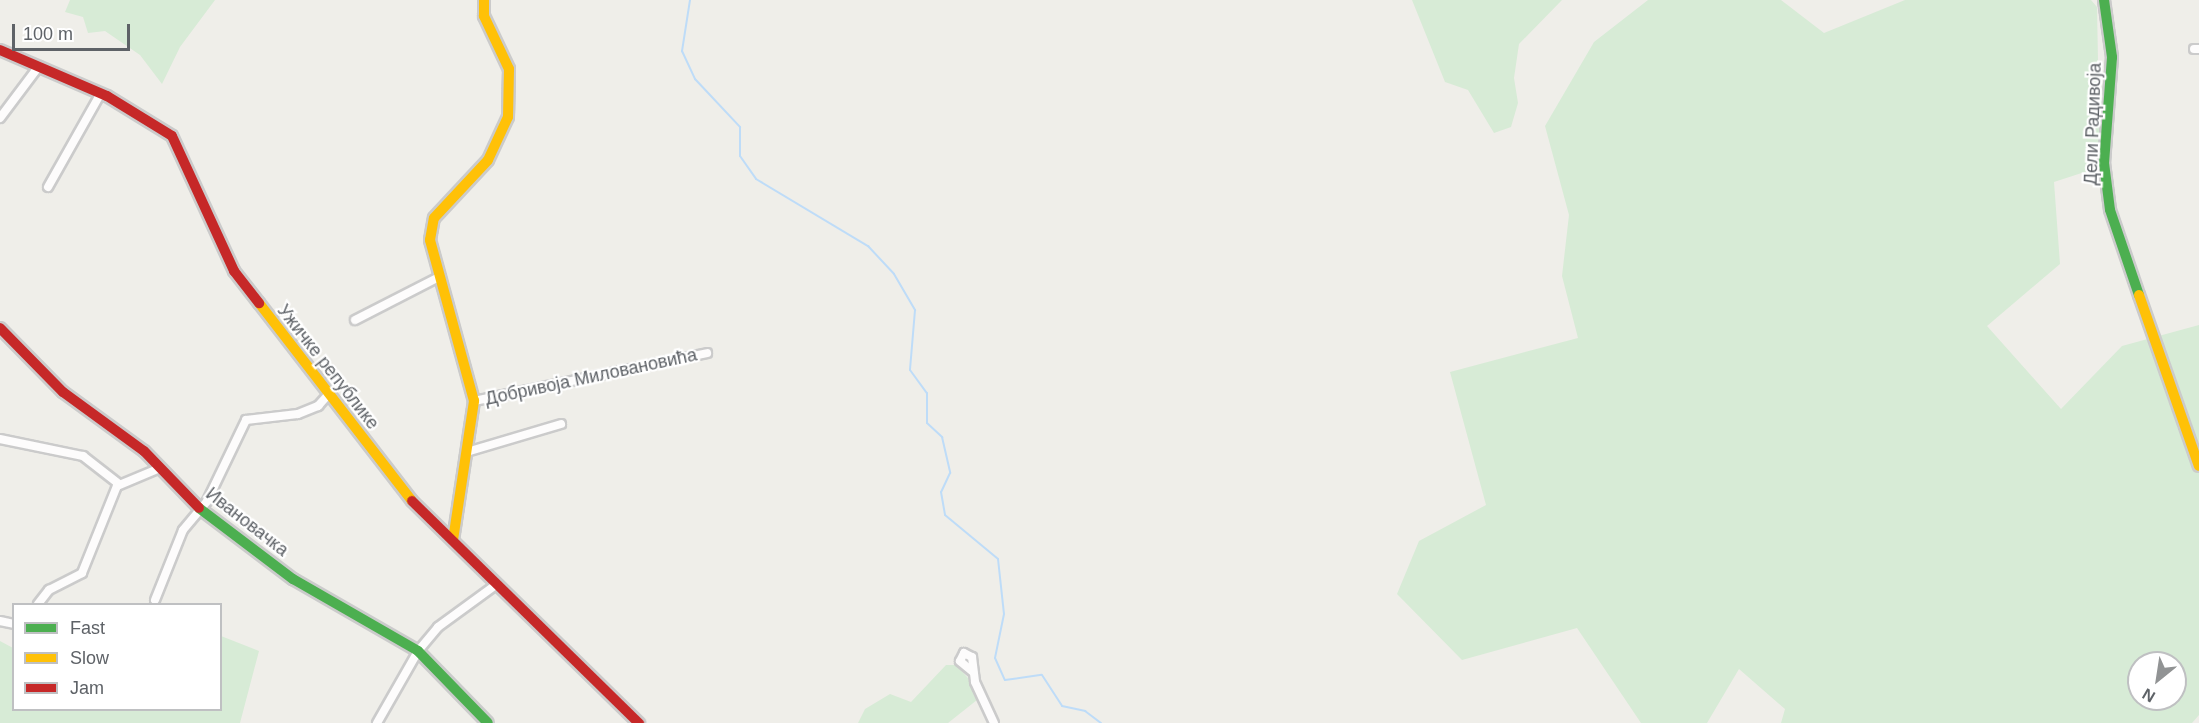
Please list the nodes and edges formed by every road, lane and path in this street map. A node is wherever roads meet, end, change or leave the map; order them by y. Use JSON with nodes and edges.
{"nodes":[{"id":1,"x":484,"y":0,"type":"edge"},
{"id":2,"x":2104,"y":0,"type":"edge"},
{"id":3,"x":0,"y":50,"type":"edge"},
{"id":4,"x":39,"y":66,"type":"junction"},
{"id":5,"x":101,"y":93,"type":"junction"},
{"id":6,"x":0,"y":118,"type":"edge"},
{"id":7,"x":48,"y":187,"type":"dead end"},
{"id":8,"x":437,"y":278,"type":"junction"},
{"id":9,"x":355,"y":320,"type":"dead end"},
{"id":10,"x":0,"y":328,"type":"edge"},
{"id":11,"x":707,"y":353,"type":"dead end"},
{"id":12,"x":328,"y":395,"type":"junction"},
{"id":13,"x":474,"y":401,"type":"junction"},
{"id":14,"x":561,"y":424,"type":"dead end"},
{"id":15,"x":0,"y":439,"type":"edge"},
{"id":16,"x":470,"y":451,"type":"junction"},
{"id":17,"x":2199,"y":466,"type":"edge"},
{"id":18,"x":160,"y":468,"type":"junction"},
{"id":19,"x":119,"y":484,"type":"junction"},
{"id":20,"x":201,"y":509,"type":"junction"},
{"id":21,"x":453,"y":540,"type":"junction"},
{"id":22,"x":497,"y":584,"type":"junction"},
{"id":23,"x":155,"y":600,"type":"dead end"},
{"id":24,"x":39,"y":603,"type":"edge"},
{"id":25,"x":417,"y":651,"type":"junction"},
{"id":26,"x":973,"y":672,"type":"dead end"},
{"id":27,"x":377,"y":723,"type":"edge"},
{"id":28,"x":488,"y":723,"type":"edge"},
{"id":29,"x":639,"y":723,"type":"edge"},
{"id":30,"x":994,"y":723,"type":"edge"}],
"edges":[{"from":1,"to":8,"type":"street"},
{"from":2,"to":17,"type":"street","name":"Дели Радивоја"},
{"from":3,"to":4,"type":"street","name":"Ужичке републике"},
{"from":4,"to":5,"type":"street","name":"Ужичке републике"},
{"from":4,"to":6,"type":"street"},
{"from":5,"to":7,"type":"street"},
{"from":5,"to":12,"type":"street","name":"Ужичке републике"},
{"from":8,"to":9,"type":"street"},
{"from":8,"to":13,"type":"street"},
{"from":10,"to":18,"type":"street","name":"Ивановачка"},
{"from":11,"to":13,"type":"street","name":"Добривоја Миловановића"},
{"from":12,"to":20,"type":"street"},
{"from":12,"to":21,"type":"street","name":"Ужичке републике"},
{"from":13,"to":16,"type":"street"},
{"from":14,"to":16,"type":"street"},
{"from":15,"to":19,"type":"street"},
{"from":16,"to":21,"type":"street"},
{"from":18,"to":19,"type":"street"},
{"from":18,"to":20,"type":"street","name":"Ивановачка"},
{"from":19,"to":24,"type":"street"},
{"from":20,"to":23,"type":"street"},
{"from":20,"to":25,"type":"street","name":"Ивановачка"},
{"from":21,"to":22,"type":"street","name":"Ужичке републике"},
{"from":22,"to":25,"type":"street"},
{"from":22,"to":29,"type":"street","name":"Ужичке републике"},
{"from":25,"to":27,"type":"street"},
{"from":25,"to":28,"type":"street","name":"Ивановачка"},
{"from":26,"to":30,"type":"street"}]}
